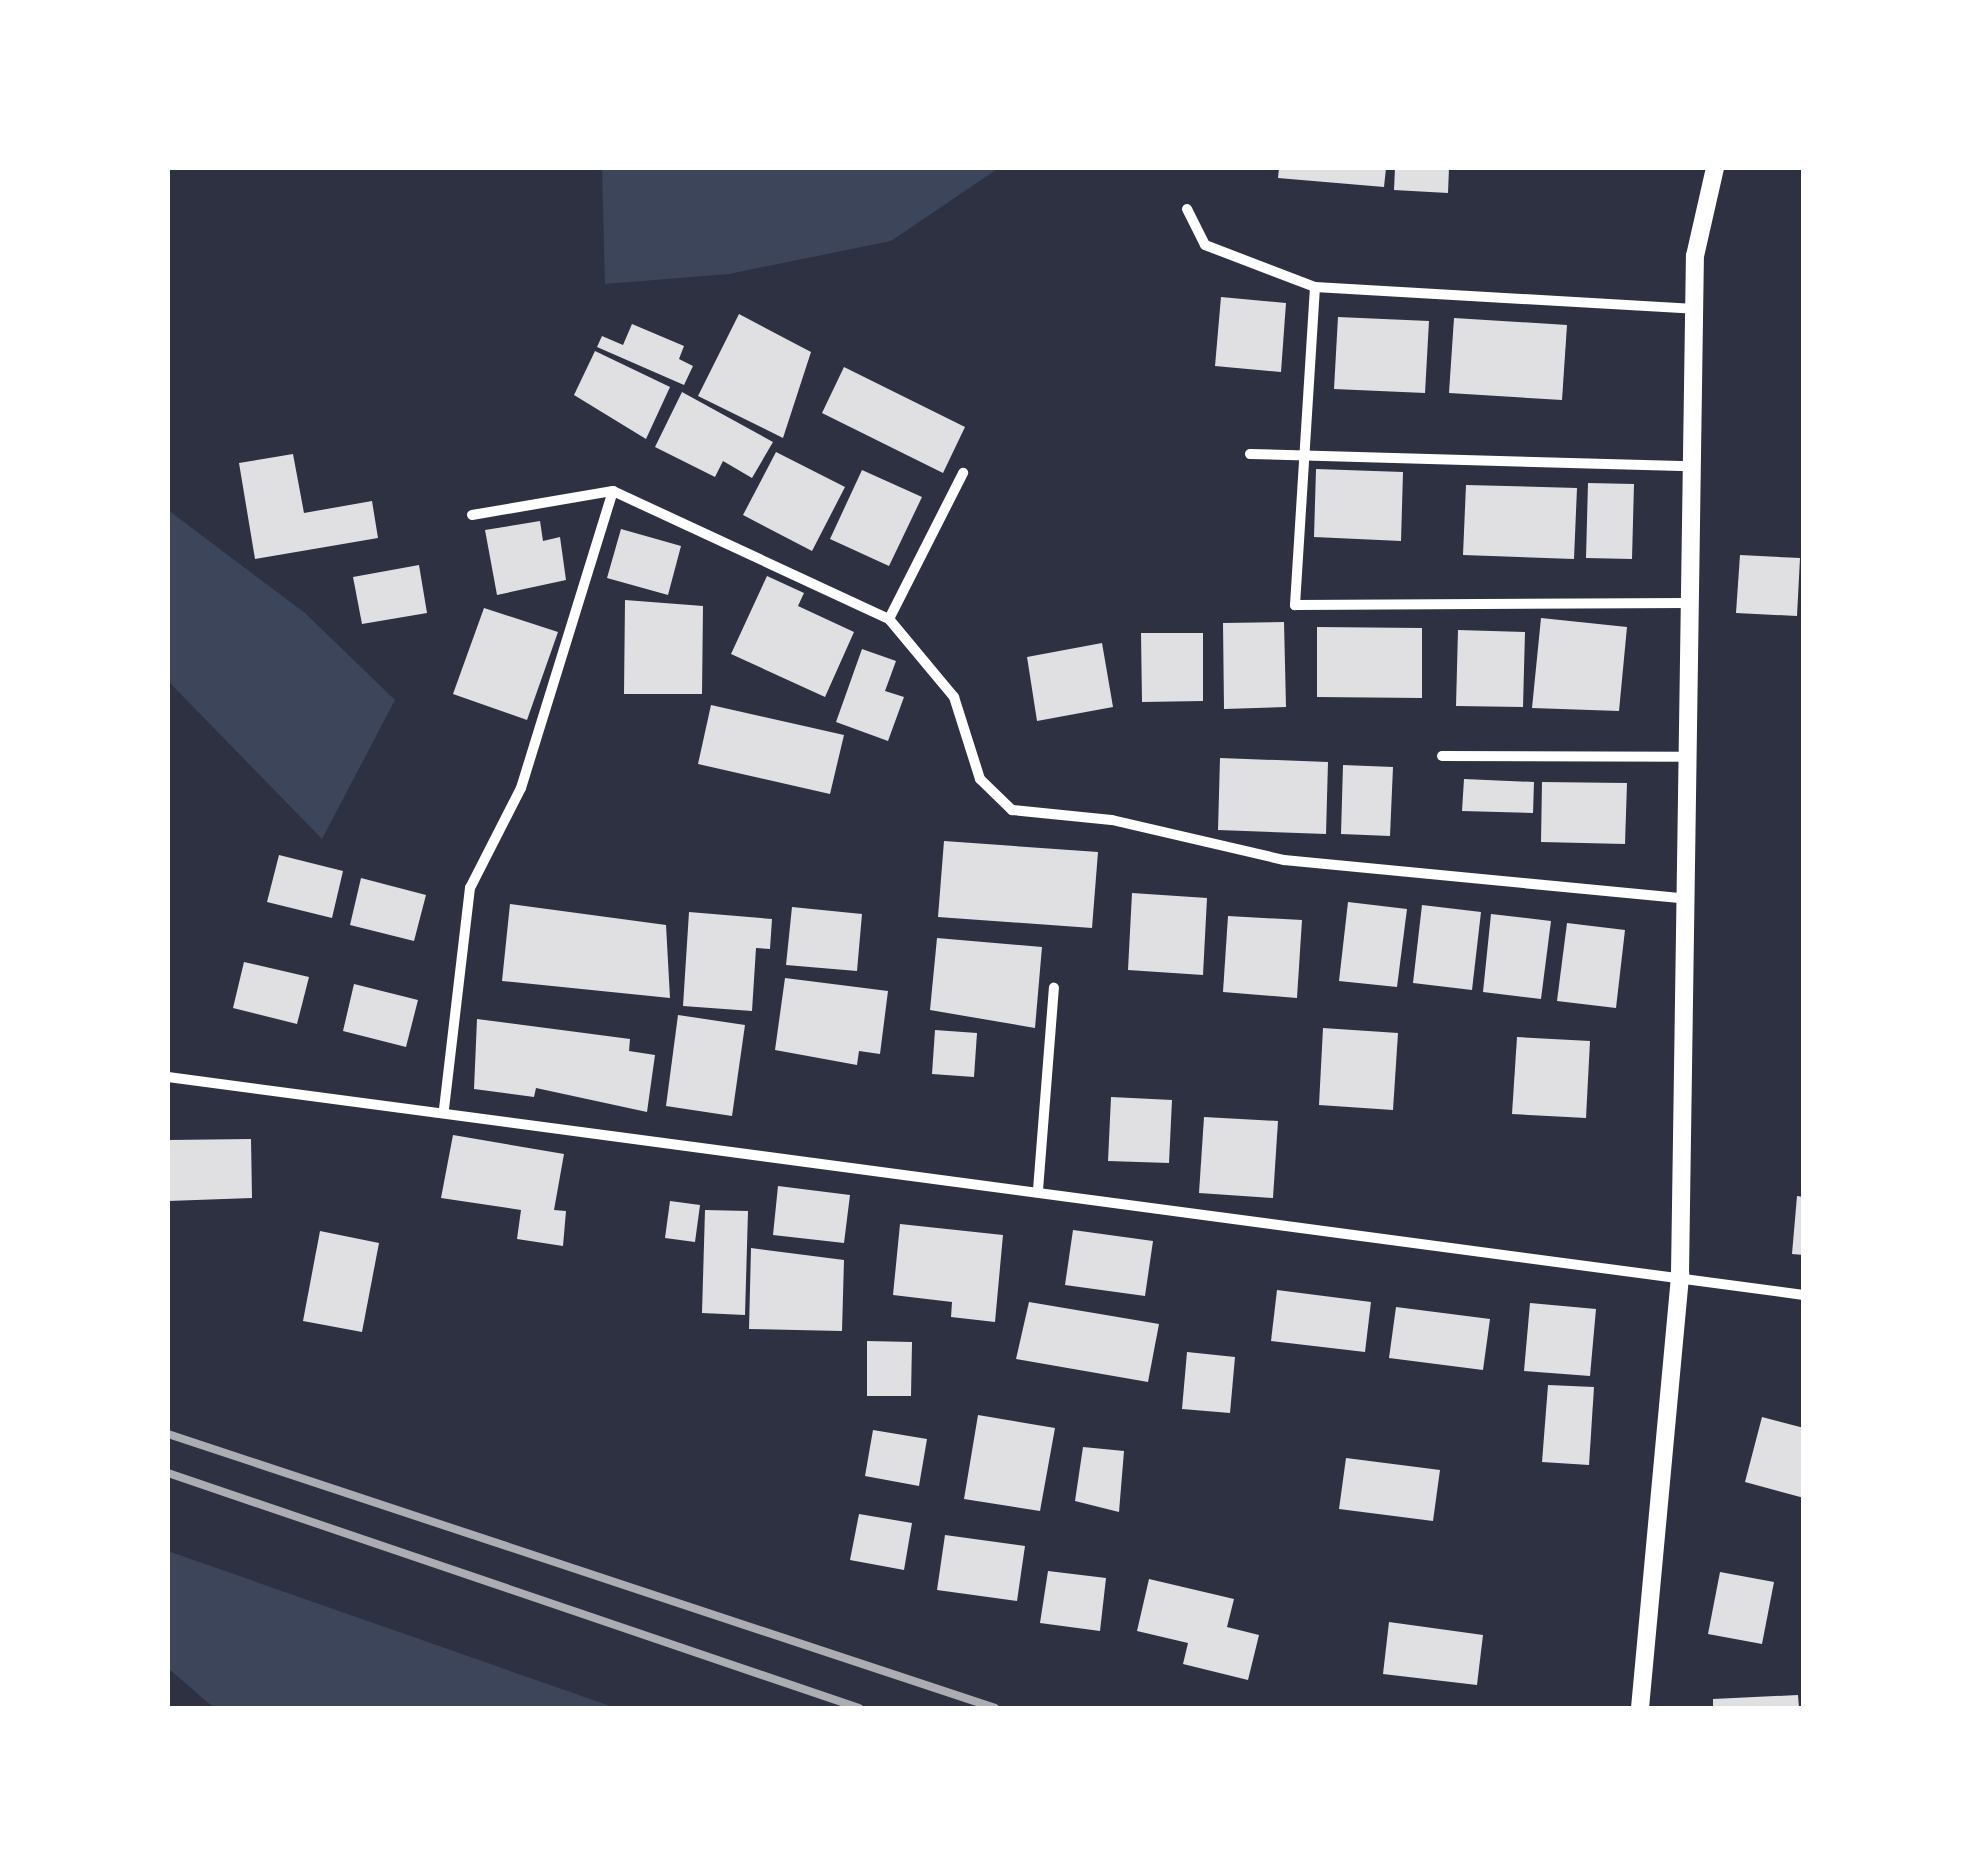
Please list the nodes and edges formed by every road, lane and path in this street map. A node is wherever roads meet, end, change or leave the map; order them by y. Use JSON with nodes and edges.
{"nodes":[{"id":1,"x":1715,"y":168,"type":"edge"},
{"id":2,"x":1186,"y":209,"type":"dead end"},
{"id":3,"x":1315,"y":287,"type":"junction"},
{"id":4,"x":1694,"y":309,"type":"junction"},
{"id":5,"x":1250,"y":454,"type":"dead end"},
{"id":6,"x":1304,"y":454,"type":"junction"},
{"id":7,"x":1690,"y":466,"type":"junction"},
{"id":8,"x":963,"y":474,"type":"dead end"},
{"id":9,"x":613,"y":491,"type":"junction"},
{"id":10,"x":472,"y":514,"type":"dead end"},
{"id":11,"x":1688,"y":603,"type":"junction"},
{"id":12,"x":889,"y":619,"type":"junction"},
{"id":13,"x":1442,"y":756,"type":"dead end"},
{"id":14,"x":1684,"y":757,"type":"junction"},
{"id":15,"x":1682,"y":898,"type":"junction"},
{"id":16,"x":1054,"y":988,"type":"dead end"},
{"id":17,"x":168,"y":1077,"type":"edge"},
{"id":18,"x":444,"y":1109,"type":"junction"},
{"id":19,"x":1038,"y":1190,"type":"junction"},
{"id":20,"x":1680,"y":1274,"type":"junction"},
{"id":21,"x":1804,"y":1295,"type":"edge"},
{"id":22,"x":1640,"y":1708,"type":"edge"}],
"edges":[{"from":1,"to":4,"type":"street"},
{"from":2,"to":3,"type":"street"},
{"from":3,"to":4,"type":"street"},
{"from":3,"to":6,"type":"street"},
{"from":4,"to":7,"type":"street"},
{"from":5,"to":6,"type":"street"},
{"from":6,"to":7,"type":"street"},
{"from":6,"to":11,"type":"street"},
{"from":7,"to":11,"type":"street"},
{"from":8,"to":12,"type":"street"},
{"from":9,"to":10,"type":"street"},
{"from":9,"to":12,"type":"street"},
{"from":9,"to":18,"type":"street"},
{"from":11,"to":14,"type":"street"},
{"from":12,"to":15,"type":"street"},
{"from":13,"to":14,"type":"street"},
{"from":14,"to":15,"type":"street"},
{"from":15,"to":20,"type":"street"},
{"from":16,"to":19,"type":"street"},
{"from":17,"to":18,"type":"street"},
{"from":18,"to":19,"type":"street"},
{"from":19,"to":20,"type":"street"},
{"from":20,"to":21,"type":"street"},
{"from":20,"to":22,"type":"street"}]}
